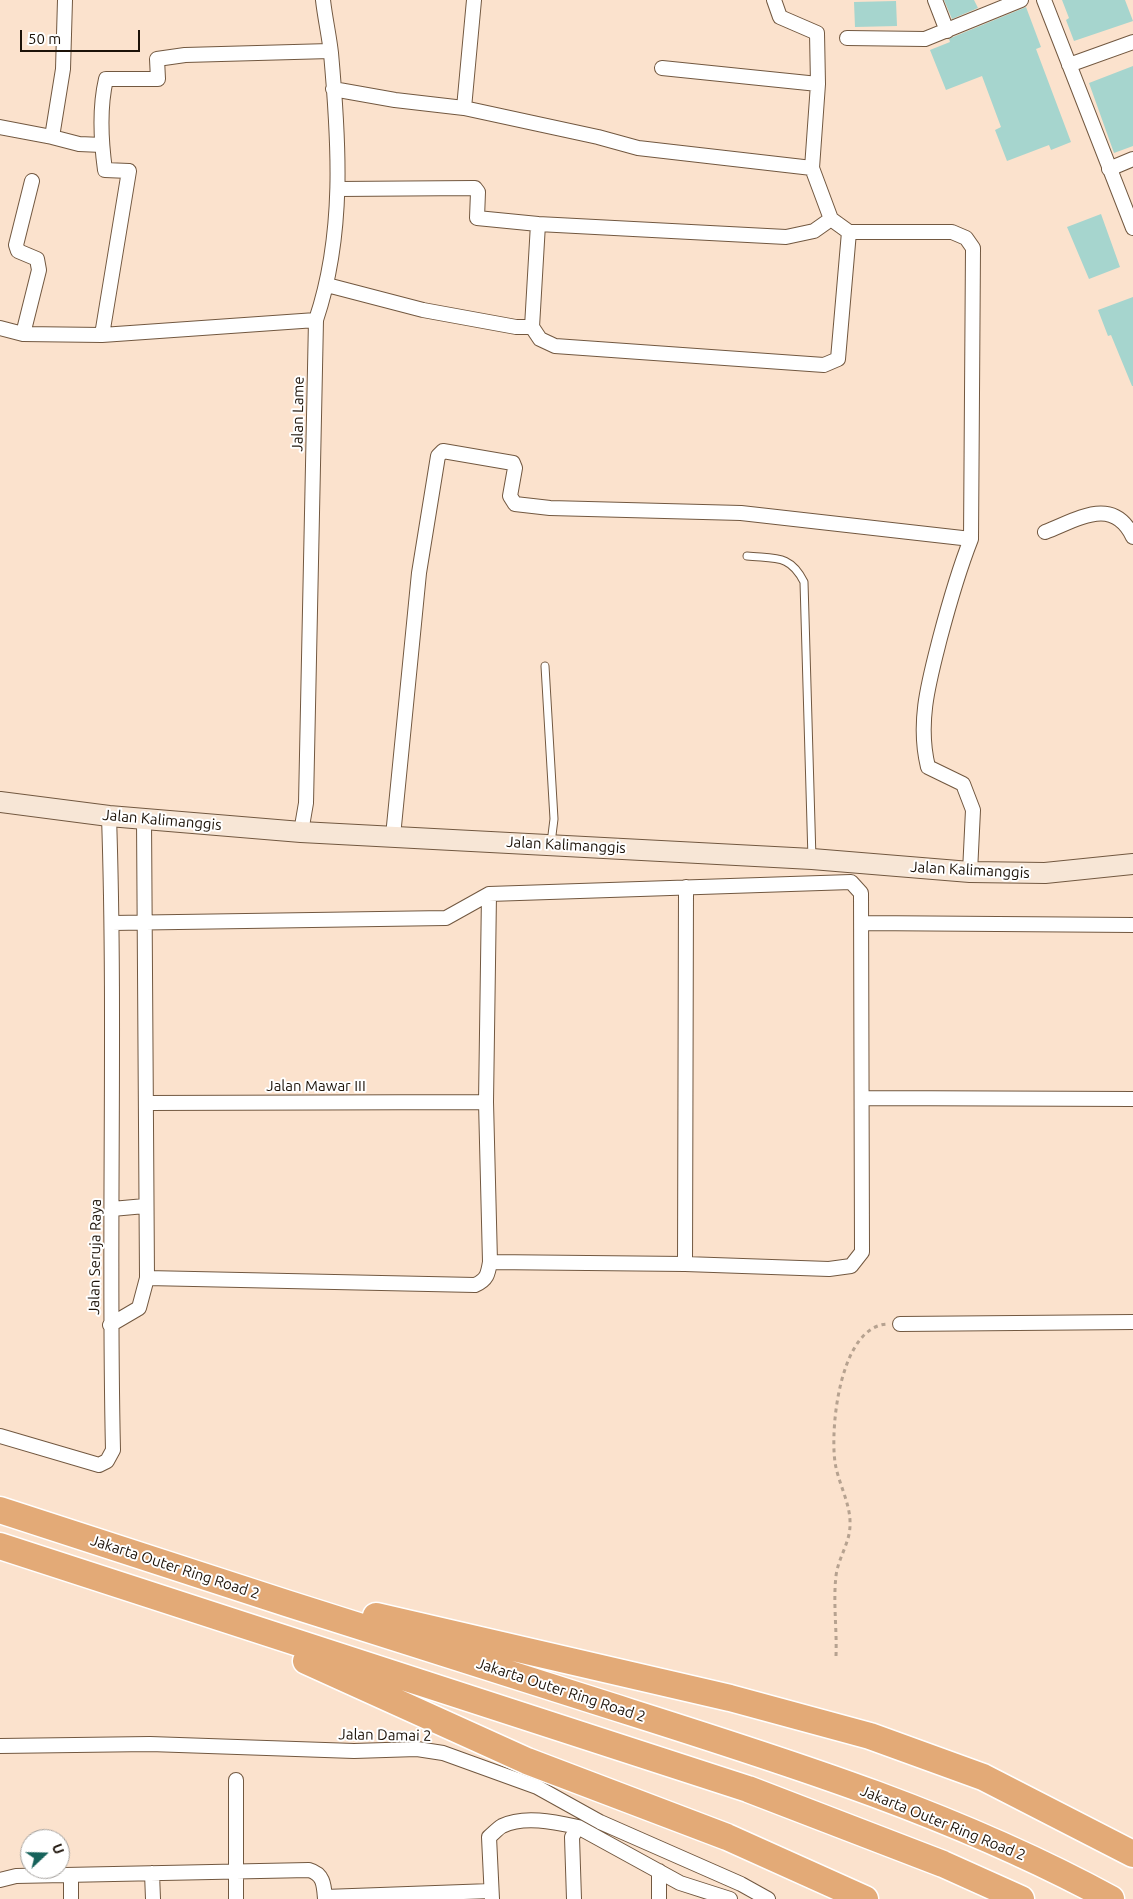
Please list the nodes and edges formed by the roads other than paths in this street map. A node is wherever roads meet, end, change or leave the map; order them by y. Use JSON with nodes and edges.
{"nodes":[{"id":1,"x":65,"y":0,"type":"edge"},
{"id":2,"x":323,"y":0,"type":"edge"},
{"id":3,"x":474,"y":0,"type":"edge"},
{"id":4,"x":774,"y":0,"type":"edge"},
{"id":5,"x":935,"y":0,"type":"edge"},
{"id":6,"x":1020,"y":0,"type":"edge"},
{"id":7,"x":1044,"y":0,"type":"edge"},
{"id":8,"x":947,"y":31,"type":"junction"},
{"id":9,"x":848,"y":38,"type":"dead end"},
{"id":10,"x":1133,"y":42,"type":"edge"},
{"id":11,"x":330,"y":51,"type":"junction"},
{"id":12,"x":1069,"y":65,"type":"junction"},
{"id":13,"x":662,"y":68,"type":"dead end"},
{"id":14,"x":818,"y":84,"type":"junction"},
{"id":15,"x":333,"y":89,"type":"junction"},
{"id":16,"x":464,"y":108,"type":"junction"},
{"id":17,"x":0,"y":127,"type":"edge"},
{"id":18,"x":52,"y":137,"type":"junction"},
{"id":19,"x":102,"y":145,"type":"junction"},
{"id":20,"x":1133,"y":159,"type":"edge"},
{"id":21,"x":812,"y":168,"type":"junction"},
{"id":22,"x":1109,"y":168,"type":"junction"},
{"id":23,"x":32,"y":181,"type":"dead end"},
{"id":24,"x":338,"y":189,"type":"junction"},
{"id":25,"x":831,"y":219,"type":"junction"},
{"id":26,"x":538,"y":224,"type":"junction"},
{"id":27,"x":1133,"y":228,"type":"edge"},
{"id":28,"x":849,"y":232,"type":"junction"},
{"id":29,"x":327,"y":286,"type":"junction"},
{"id":30,"x":316,"y":320,"type":"junction"},
{"id":31,"x":532,"y":327,"type":"junction"},
{"id":32,"x":0,"y":328,"type":"edge"},
{"id":33,"x":23,"y":334,"type":"junction"},
{"id":34,"x":102,"y":336,"type":"junction"},
{"id":35,"x":1045,"y":532,"type":"dead end"},
{"id":36,"x":1133,"y":537,"type":"edge"},
{"id":37,"x":971,"y":539,"type":"junction"},
{"id":38,"x":747,"y":556,"type":"dead end"},
{"id":39,"x":545,"y":666,"type":"dead end"},
{"id":40,"x":0,"y":802,"type":"edge"},
{"id":41,"x":109,"y":816,"type":"junction"},
{"id":42,"x":144,"y":819,"type":"junction"},
{"id":43,"x":301,"y":832,"type":"junction"},
{"id":44,"x":393,"y":836,"type":"junction"},
{"id":45,"x":551,"y":844,"type":"junction"},
{"id":46,"x":812,"y":859,"type":"junction"},
{"id":47,"x":1133,"y":864,"type":"edge"},
{"id":48,"x":970,"y":872,"type":"junction"},
{"id":49,"x":686,"y":887,"type":"junction"},
{"id":50,"x":489,"y":894,"type":"junction"},
{"id":51,"x":112,"y":923,"type":"junction"},
{"id":52,"x":143,"y":923,"type":"junction"},
{"id":53,"x":862,"y":923,"type":"junction"},
{"id":54,"x":1133,"y":925,"type":"edge"},
{"id":55,"x":863,"y":1098,"type":"junction"},
{"id":56,"x":1133,"y":1099,"type":"edge"},
{"id":57,"x":486,"y":1102,"type":"junction"},
{"id":58,"x":146,"y":1103,"type":"junction"},
{"id":59,"x":145,"y":1206,"type":"junction"},
{"id":60,"x":112,"y":1209,"type":"junction"},
{"id":61,"x":490,"y":1262,"type":"junction"},
{"id":62,"x":685,"y":1264,"type":"junction"},
{"id":63,"x":147,"y":1278,"type":"junction"},
{"id":64,"x":1133,"y":1322,"type":"edge"},
{"id":65,"x":900,"y":1324,"type":"road end"},
{"id":66,"x":110,"y":1325,"type":"junction"},
{"id":67,"x":0,"y":1436,"type":"edge"},
{"id":68,"x":0,"y":1510,"type":"edge"},
{"id":69,"x":0,"y":1546,"type":"edge"},
{"id":70,"x":199,"y":1576,"type":"junction"},
{"id":71,"x":185,"y":1606,"type":"junction"},
{"id":72,"x":0,"y":1746,"type":"edge"},
{"id":73,"x":236,"y":1780,"type":"dead end"},
{"id":74,"x":578,"y":1827,"type":"junction"},
{"id":75,"x":1133,"y":1854,"type":"edge"},
{"id":76,"x":659,"y":1871,"type":"junction"},
{"id":77,"x":235,"y":1872,"type":"junction"},
{"id":78,"x":152,"y":1873,"type":"junction"},
{"id":79,"x":70,"y":1875,"type":"joint"},
{"id":80,"x":20,"y":1876,"type":"edge"},
{"id":81,"x":0,"y":1880,"type":"edge"},
{"id":82,"x":492,"y":1895,"type":"edge"},
{"id":83,"x":413,"y":1896,"type":"edge"},
{"id":84,"x":325,"y":1898,"type":"edge"},
{"id":85,"x":71,"y":1899,"type":"edge"},
{"id":86,"x":153,"y":1899,"type":"edge"},
{"id":87,"x":236,"y":1899,"type":"edge"},
{"id":88,"x":574,"y":1899,"type":"edge"},
{"id":89,"x":659,"y":1899,"type":"edge"},
{"id":90,"x":730,"y":1899,"type":"edge"},
{"id":91,"x":768,"y":1899,"type":"edge"},
{"id":92,"x":866,"y":1899,"type":"edge"},
{"id":93,"x":1020,"y":1899,"type":"edge"},
{"id":94,"x":1111,"y":1899,"type":"edge"}],
"edges":[{"from":1,"to":18,"type":"street"},
{"from":2,"to":11,"type":"street","name":"Jalan Lame"},
{"from":3,"to":16,"type":"street"},
{"from":4,"to":14,"type":"street"},
{"from":5,"to":8,"type":"street"},
{"from":6,"to":8,"type":"street"},
{"from":7,"to":12,"type":"street"},
{"from":8,"to":9,"type":"street"},
{"from":10,"to":12,"type":"street"},
{"from":11,"to":15,"type":"street","name":"Jalan Lame"},
{"from":11,"to":19,"type":"street"},
{"from":12,"to":22,"type":"street"},
{"from":13,"to":14,"type":"street"},
{"from":14,"to":21,"type":"street"},
{"from":15,"to":16,"type":"street"},
{"from":15,"to":24,"type":"street","name":"Jalan Lame"},
{"from":16,"to":21,"type":"street"},
{"from":17,"to":18,"type":"street"},
{"from":18,"to":19,"type":"street"},
{"from":19,"to":34,"type":"street"},
{"from":20,"to":22,"type":"street"},
{"from":21,"to":25,"type":"street"},
{"from":22,"to":27,"type":"street"},
{"from":23,"to":33,"type":"street"},
{"from":24,"to":26,"type":"street"},
{"from":24,"to":29,"type":"street","name":"Jalan Lame"},
{"from":25,"to":26,"type":"street"},
{"from":25,"to":28,"type":"street"},
{"from":26,"to":31,"type":"street"},
{"from":28,"to":31,"type":"street"},
{"from":28,"to":37,"type":"street"},
{"from":29,"to":30,"type":"street","name":"Jalan Lame"},
{"from":29,"to":31,"type":"street"},
{"from":30,"to":34,"type":"street"},
{"from":30,"to":43,"type":"street","name":"Jalan Lame"},
{"from":32,"to":33,"type":"street"},
{"from":33,"to":34,"type":"street"},
{"from":35,"to":36,"type":"street"},
{"from":37,"to":44,"type":"street"},
{"from":37,"to":48,"type":"street"},
{"from":38,"to":46,"type":"lane"},
{"from":39,"to":45,"type":"lane"},
{"from":40,"to":41,"type":"main road","name":"Jalan Kalimanggis"},
{"from":41,"to":42,"type":"main road","name":"Jalan Kalimanggis"},
{"from":41,"to":51,"type":"street","name":"Jalan Seruja Raya"},
{"from":42,"to":43,"type":"main road","name":"Jalan Kalimanggis"},
{"from":42,"to":52,"type":"street","name":"Jalan Seruja Raya"},
{"from":43,"to":44,"type":"main road","name":"Jalan Kalimanggis"},
{"from":44,"to":45,"type":"main road","name":"Jalan Kalimanggis"},
{"from":45,"to":46,"type":"main road","name":"Jalan Kalimanggis"},
{"from":46,"to":48,"type":"main road","name":"Jalan Kalimanggis"},
{"from":47,"to":48,"type":"main road","name":"Jalan Kalimanggis"},
{"from":49,"to":50,"type":"street"},
{"from":49,"to":53,"type":"street"},
{"from":49,"to":62,"type":"street"},
{"from":50,"to":52,"type":"street"},
{"from":50,"to":57,"type":"street"},
{"from":51,"to":52,"type":"street"},
{"from":51,"to":60,"type":"street","name":"Jalan Seruja Raya"},
{"from":52,"to":58,"type":"street","name":"Jalan Seruja Raya"},
{"from":53,"to":54,"type":"street"},
{"from":53,"to":55,"type":"street"},
{"from":55,"to":56,"type":"street"},
{"from":55,"to":62,"type":"street"},
{"from":57,"to":58,"type":"street","name":"Jalan Mawar III"},
{"from":57,"to":61,"type":"street"},
{"from":58,"to":59,"type":"street","name":"Jalan Seruja Raya"},
{"from":59,"to":60,"type":"street"},
{"from":59,"to":63,"type":"street","name":"Jalan Seruja Raya"},
{"from":60,"to":66,"type":"street","name":"Jalan Seruja Raya"},
{"from":61,"to":62,"type":"street"},
{"from":61,"to":63,"type":"street"},
{"from":63,"to":66,"type":"street","name":"Jalan Seruja Raya"},
{"from":64,"to":65,"type":"street"},
{"from":66,"to":67,"type":"street"},
{"from":68,"to":70,"type":"highway","name":"Jakarta Outer Ring Road 2"},
{"from":69,"to":71,"type":"highway"},
{"from":70,"to":75,"type":"highway"},
{"from":70,"to":94,"type":"highway","name":"Jakarta Outer Ring Road 2"},
{"from":71,"to":92,"type":"highway"},
{"from":71,"to":93,"type":"highway"},
{"from":72,"to":91,"type":"street","name":"Jalan Damai 2"},
{"from":73,"to":77,"type":"street"},
{"from":74,"to":76,"type":"street"},
{"from":74,"to":82,"type":"street"},
{"from":74,"to":88,"type":"street"},
{"from":76,"to":89,"type":"street"},
{"from":76,"to":90,"type":"street"},
{"from":77,"to":78,"type":"street"},
{"from":77,"to":84,"type":"street"},
{"from":77,"to":87,"type":"street"},
{"from":78,"to":79,"type":"street"},
{"from":78,"to":86,"type":"street"},
{"from":79,"to":85,"type":"street"},
{"from":80,"to":81,"type":"street"},
{"from":82,"to":83,"type":"street"},
{"from":83,"to":84,"type":"street"}]}
